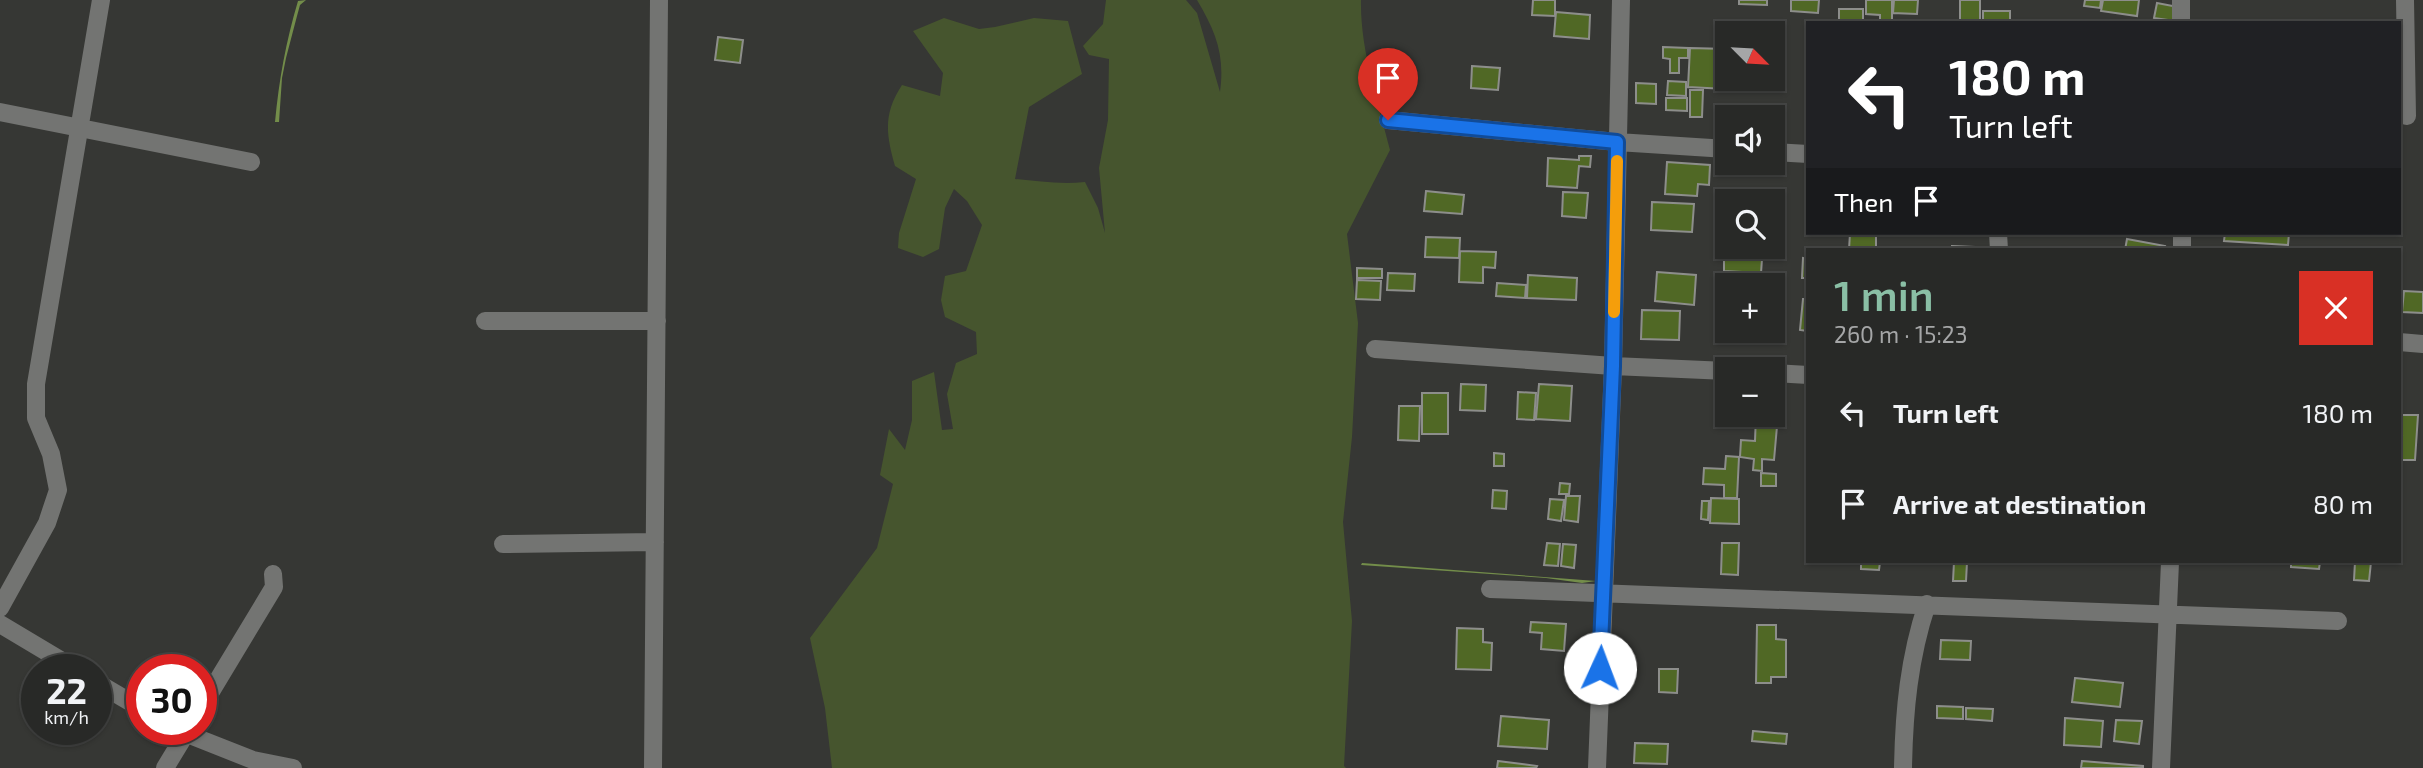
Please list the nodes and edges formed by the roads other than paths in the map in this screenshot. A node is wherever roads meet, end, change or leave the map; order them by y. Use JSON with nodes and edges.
{"nodes":[{"id":1,"x":101,"y":0,"type":"edge"},
{"id":2,"x":659,"y":0,"type":"edge"},
{"id":3,"x":1620,"y":0,"type":"edge"},
{"id":4,"x":2181,"y":0,"type":"edge"},
{"id":5,"x":2404,"y":0,"type":"edge"},
{"id":6,"x":2181,"y":21,"type":"edge"},
{"id":7,"x":0,"y":112,"type":"edge"},
{"id":8,"x":2407,"y":116,"type":"dead end"},
{"id":9,"x":1388,"y":120,"type":"dead end"},
{"id":10,"x":80,"y":127,"type":"junction"},
{"id":11,"x":1617,"y":142,"type":"junction"},
{"id":12,"x":1715,"y":148,"type":"edge"},
{"id":13,"x":1785,"y":153,"type":"edge"},
{"id":14,"x":1806,"y":154,"type":"edge"},
{"id":15,"x":251,"y":162,"type":"dead end"},
{"id":16,"x":485,"y":321,"type":"dead end"},
{"id":17,"x":656,"y":321,"type":"junction"},
{"id":18,"x":2401,"y":342,"type":"edge"},
{"id":19,"x":2423,"y":344,"type":"edge"},
{"id":20,"x":1376,"y":349,"type":"dead end"},
{"id":21,"x":1613,"y":366,"type":"junction"},
{"id":22,"x":1715,"y":370,"type":"edge"},
{"id":23,"x":1785,"y":374,"type":"edge"},
{"id":24,"x":1806,"y":375,"type":"edge"},
{"id":25,"x":655,"y":542,"type":"junction"},
{"id":26,"x":503,"y":544,"type":"dead end"},
{"id":27,"x":2170,"y":563,"type":"edge"},
{"id":28,"x":273,"y":574,"type":"dead end"},
{"id":29,"x":1490,"y":589,"type":"dead end"},
{"id":30,"x":1602,"y":594,"type":"junction"},
{"id":31,"x":1927,"y":604,"type":"junction"},
{"id":32,"x":0,"y":608,"type":"edge"},
{"id":33,"x":2168,"y":614,"type":"junction"},
{"id":34,"x":2338,"y":621,"type":"dead end"},
{"id":35,"x":0,"y":624,"type":"edge"},
{"id":36,"x":50,"y":654,"type":"edge"},
{"id":37,"x":217,"y":681,"type":"edge"},
{"id":38,"x":176,"y":745,"type":"edge"},
{"id":39,"x":217,"y":745,"type":"edge"},
{"id":40,"x":165,"y":768,"type":"edge"},
{"id":41,"x":293,"y":768,"type":"edge"},
{"id":42,"x":653,"y":768,"type":"edge"},
{"id":43,"x":1597,"y":768,"type":"edge"},
{"id":44,"x":1903,"y":768,"type":"edge"},
{"id":45,"x":2161,"y":768,"type":"edge"}],
"edges":[{"from":1,"to":10,"type":"street"},
{"from":2,"to":17,"type":"street"},
{"from":3,"to":11,"type":"street"},
{"from":4,"to":6,"type":"street"},
{"from":5,"to":8,"type":"street"},
{"from":7,"to":10,"type":"street"},
{"from":9,"to":11,"type":"street"},
{"from":10,"to":15,"type":"street"},
{"from":10,"to":32,"type":"street"},
{"from":11,"to":12,"type":"street"},
{"from":11,"to":21,"type":"street"},
{"from":13,"to":14,"type":"street"},
{"from":16,"to":17,"type":"street"},
{"from":17,"to":25,"type":"street"},
{"from":18,"to":19,"type":"street"},
{"from":20,"to":21,"type":"street"},
{"from":21,"to":22,"type":"street"},
{"from":21,"to":30,"type":"street"},
{"from":23,"to":24,"type":"street"},
{"from":25,"to":26,"type":"street"},
{"from":25,"to":42,"type":"street"},
{"from":27,"to":33,"type":"street"},
{"from":28,"to":37,"type":"street"},
{"from":29,"to":30,"type":"street"},
{"from":30,"to":31,"type":"street"},
{"from":30,"to":43,"type":"street"},
{"from":31,"to":33,"type":"street"},
{"from":31,"to":44,"type":"street"},
{"from":33,"to":34,"type":"street"},
{"from":33,"to":45,"type":"street"},
{"from":35,"to":36,"type":"street"},
{"from":38,"to":40,"type":"street"},
{"from":39,"to":41,"type":"street"}]}
